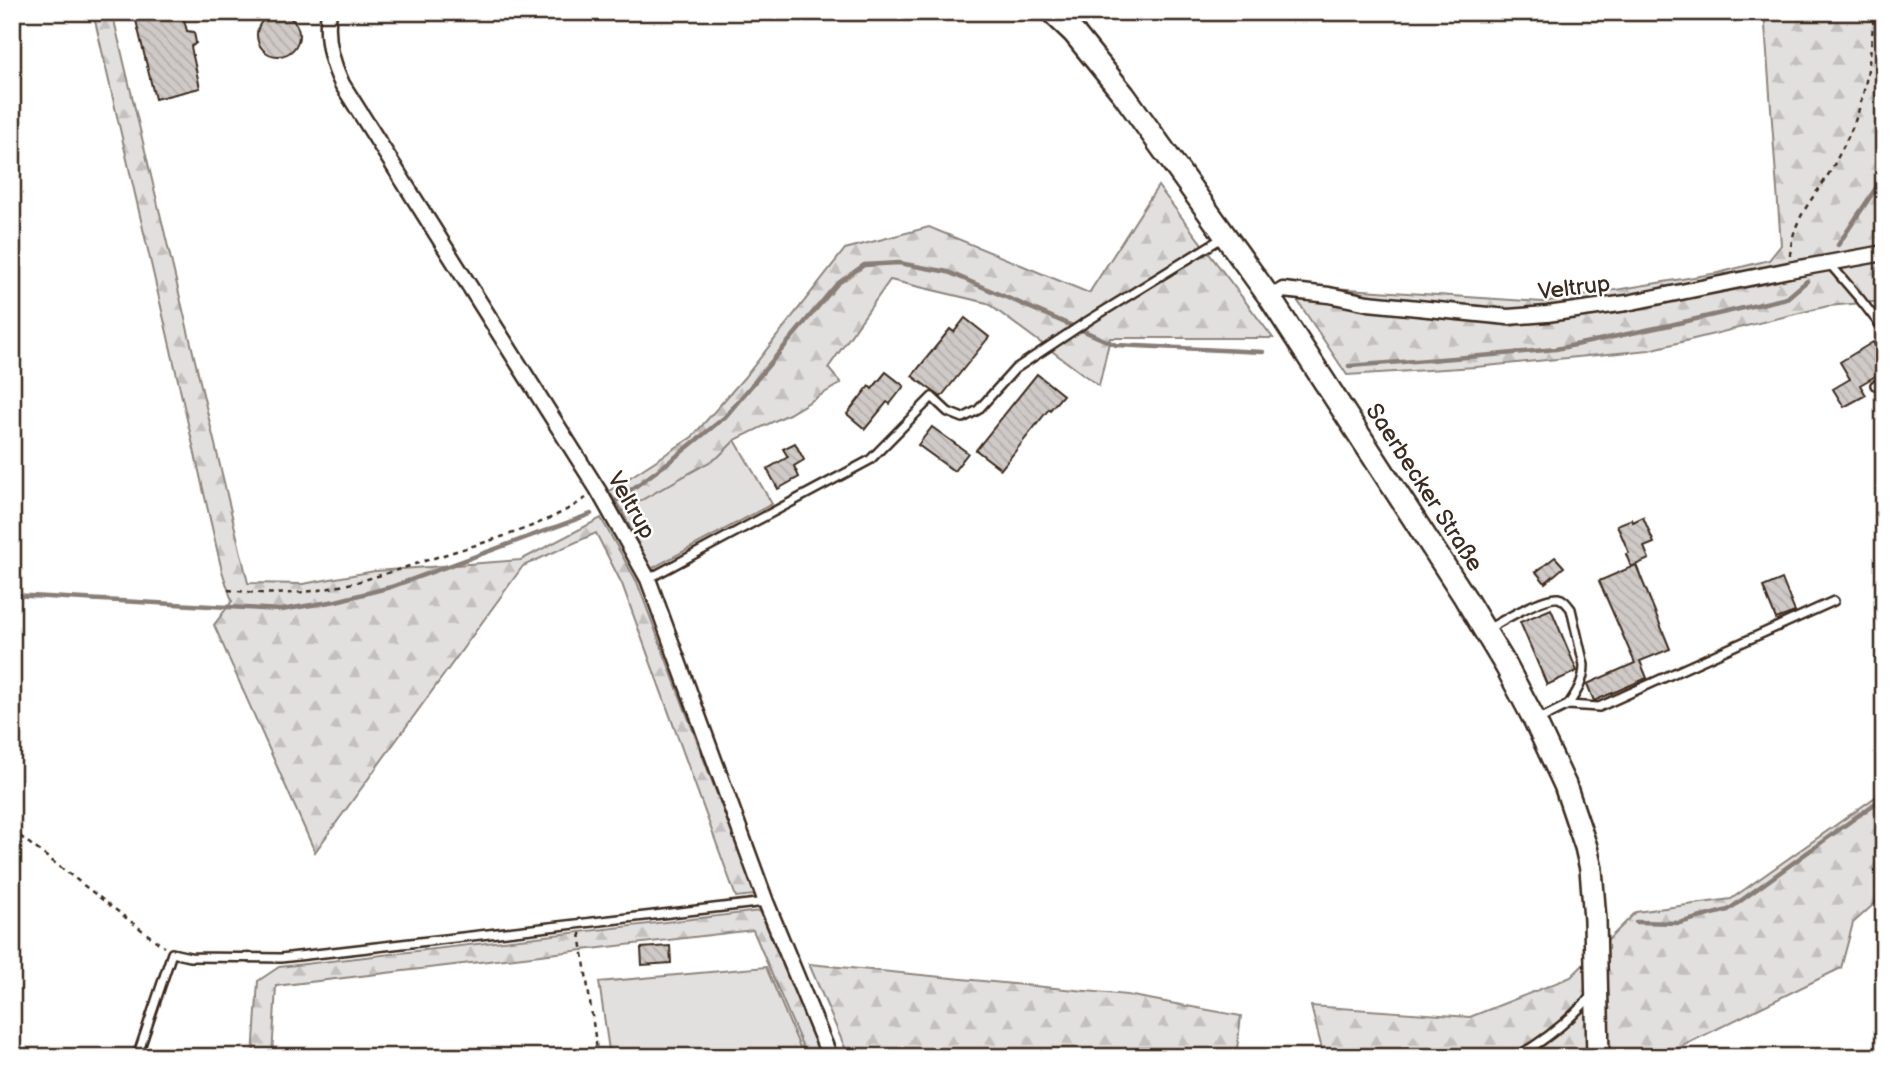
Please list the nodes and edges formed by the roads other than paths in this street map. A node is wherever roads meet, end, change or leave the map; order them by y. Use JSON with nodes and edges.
{"nodes":[{"id":1,"x":329,"y":12,"type":"edge"},
{"id":2,"x":1052,"y":12,"type":"edge"},
{"id":3,"x":1226,"y":235,"type":"junction"},
{"id":4,"x":1884,"y":253,"type":"edge"},
{"id":5,"x":1828,"y":263,"type":"junction"},
{"id":6,"x":1270,"y":298,"type":"junction"},
{"id":7,"x":1884,"y":330,"type":"edge"},
{"id":8,"x":1884,"y":381,"type":"edge"},
{"id":9,"x":1875,"y":385,"type":"dead end"},
{"id":10,"x":648,"y":579,"type":"junction"},
{"id":11,"x":1834,"y":601,"type":"dead end"},
{"id":12,"x":1486,"y":631,"type":"junction"},
{"id":13,"x":1569,"y":705,"type":"junction"},
{"id":14,"x":1535,"y":721,"type":"junction"},
{"id":15,"x":765,"y":902,"type":"junction"},
{"id":16,"x":1595,"y":991,"type":"junction"},
{"id":17,"x":137,"y":1057,"type":"edge"},
{"id":18,"x":830,"y":1057,"type":"edge"},
{"id":19,"x":1515,"y":1057,"type":"edge"},
{"id":20,"x":1598,"y":1057,"type":"edge"}],
"edges":[{"from":1,"to":10,"type":"street","name":"Veltrup"},
{"from":2,"to":3,"type":"main road","name":"Saerbecker Straße"},
{"from":3,"to":6,"type":"main road","name":"Saerbecker Straße"},
{"from":3,"to":10,"type":"lane"},
{"from":4,"to":5,"type":"street","name":"Veltrup"},
{"from":5,"to":6,"type":"street","name":"Veltrup"},
{"from":5,"to":7,"type":"lane"},
{"from":6,"to":12,"type":"main road","name":"Saerbecker Straße"},
{"from":8,"to":9,"type":"lane"},
{"from":10,"to":15,"type":"street","name":"Veltrup"},
{"from":11,"to":13,"type":"lane"},
{"from":12,"to":13,"type":"lane"},
{"from":12,"to":14,"type":"main road","name":"Saerbecker Straße"},
{"from":13,"to":14,"type":"lane"},
{"from":14,"to":16,"type":"main road","name":"Saerbecker Straße"},
{"from":15,"to":17,"type":"lane"},
{"from":15,"to":18,"type":"street","name":"Veltrup"},
{"from":16,"to":19,"type":"lane"},
{"from":16,"to":20,"type":"main road","name":"Saerbecker Straße"}]}
